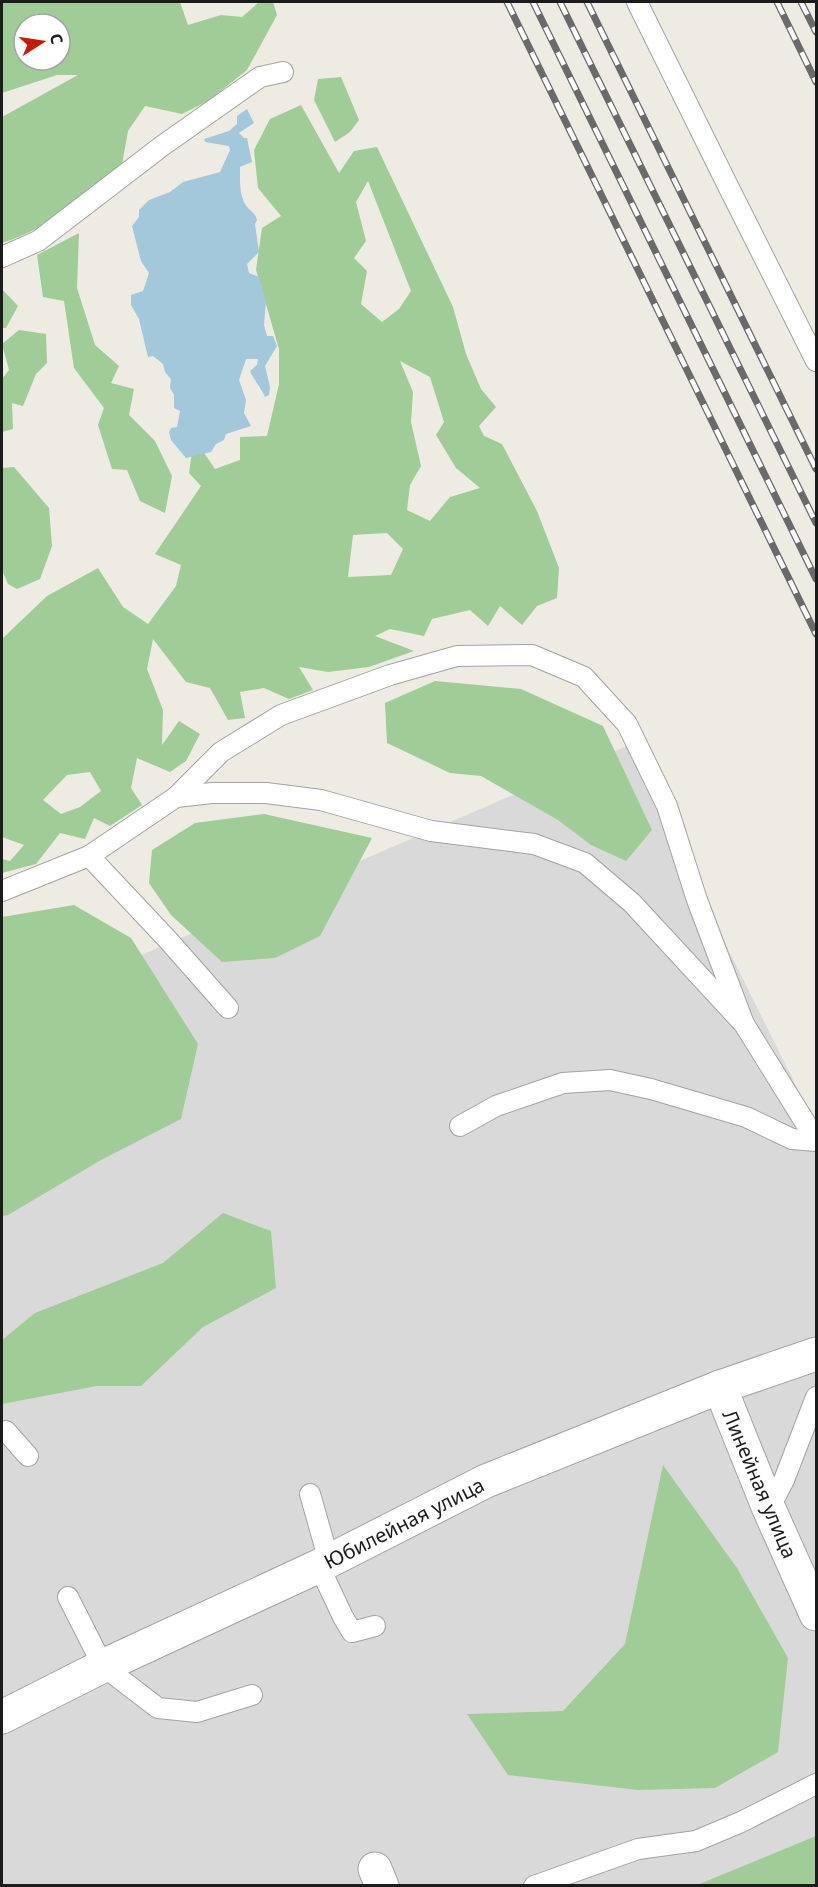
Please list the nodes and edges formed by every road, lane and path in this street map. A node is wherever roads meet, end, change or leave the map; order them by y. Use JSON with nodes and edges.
{"nodes":[{"id":1,"x":637,"y":2,"type":"edge"},
{"id":2,"x":283,"y":72,"type":"dead end"},
{"id":3,"x":2,"y":257,"type":"edge"},
{"id":4,"x":816,"y":361,"type":"edge"},
{"id":5,"x":176,"y":797,"type":"junction"},
{"id":6,"x":89,"y":856,"type":"junction"},
{"id":7,"x":2,"y":891,"type":"edge"},
{"id":8,"x":228,"y":1008,"type":"dead end"},
{"id":9,"x":744,"y":1024,"type":"junction"},
{"id":10,"x":460,"y":1126,"type":"dead end"},
{"id":11,"x":816,"y":1141,"type":"edge"},
{"id":12,"x":816,"y":1354,"type":"edge"},
{"id":13,"x":720,"y":1387,"type":"junction"},
{"id":14,"x":816,"y":1397,"type":"edge"},
{"id":15,"x":2,"y":1433,"type":"edge"},
{"id":16,"x":28,"y":1456,"type":"dead end"},
{"id":17,"x":310,"y":1494,"type":"dead end"},
{"id":18,"x":769,"y":1509,"type":"junction"},
{"id":19,"x":324,"y":1564,"type":"junction"},
{"id":20,"x":68,"y":1597,"type":"dead end"},
{"id":21,"x":816,"y":1614,"type":"edge"},
{"id":22,"x":375,"y":1626,"type":"dead end"},
{"id":23,"x":103,"y":1666,"type":"junction"},
{"id":24,"x":252,"y":1695,"type":"dead end"},
{"id":25,"x":2,"y":1717,"type":"edge"},
{"id":26,"x":816,"y":1784,"type":"edge"},
{"id":27,"x":534,"y":1886,"type":"edge"}],
"edges":[{"from":1,"to":4,"type":"lane"},
{"from":2,"to":3,"type":"lane"},
{"from":5,"to":6,"type":"lane"},
{"from":5,"to":9,"type":"lane"},
{"from":5,"to":9,"type":"lane"},
{"from":6,"to":7,"type":"lane"},
{"from":6,"to":8,"type":"lane"},
{"from":9,"to":11,"type":"lane"},
{"from":10,"to":11,"type":"lane"},
{"from":12,"to":13,"type":"street","name":"Юбилейная улица"},
{"from":13,"to":18,"type":"street","name":"Линейная улица"},
{"from":13,"to":19,"type":"street","name":"Юбилейная улица"},
{"from":14,"to":18,"type":"lane"},
{"from":15,"to":16,"type":"lane"},
{"from":17,"to":19,"type":"lane"},
{"from":18,"to":21,"type":"street","name":"Линейная улица"},
{"from":19,"to":22,"type":"lane"},
{"from":19,"to":23,"type":"street","name":"Юбилейная улица"},
{"from":20,"to":23,"type":"lane"},
{"from":23,"to":24,"type":"lane"},
{"from":23,"to":25,"type":"street","name":"Юбилейная улица"},
{"from":26,"to":27,"type":"lane"}]}
